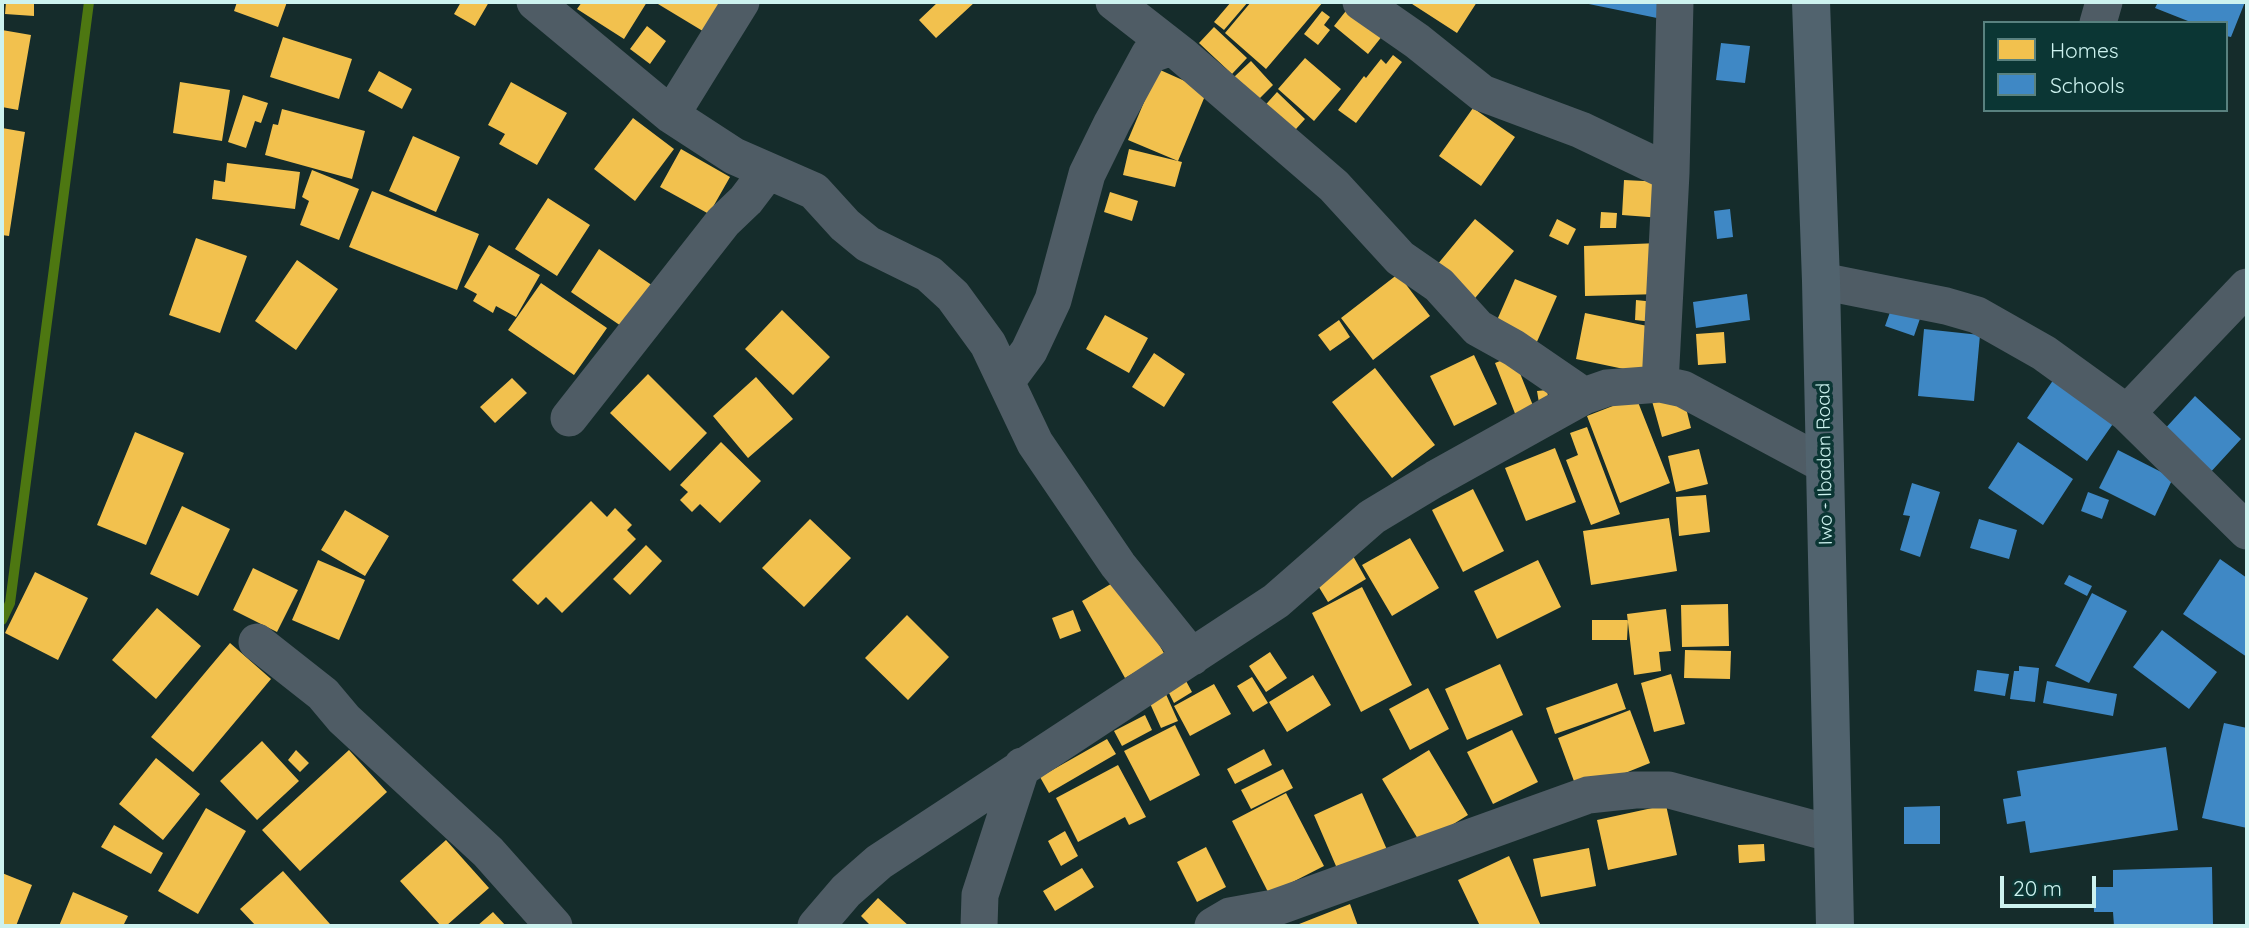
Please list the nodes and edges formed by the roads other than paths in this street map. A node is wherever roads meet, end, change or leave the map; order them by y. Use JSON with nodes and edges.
{"nodes":[{"id":1,"x":534,"y":2,"type":"edge"},
{"id":2,"x":741,"y":2,"type":"edge"},
{"id":3,"x":1114,"y":2,"type":"edge"},
{"id":4,"x":1361,"y":2,"type":"edge"},
{"id":5,"x":1675,"y":2,"type":"edge"},
{"id":6,"x":1811,"y":2,"type":"edge"},
{"id":7,"x":2104,"y":2,"type":"edge"},
{"id":8,"x":2099,"y":21,"type":"edge"},
{"id":9,"x":1171,"y":47,"type":"junction"},
{"id":10,"x":671,"y":115,"type":"junction"},
{"id":11,"x":768,"y":171,"type":"junction"},
{"id":12,"x":1671,"y":173,"type":"junction"},
{"id":13,"x":1821,"y":281,"type":"junction"},
{"id":14,"x":2247,"y":286,"type":"edge"},
{"id":15,"x":1006,"y":382,"type":"junction"},
{"id":16,"x":1660,"y":384,"type":"junction"},
{"id":17,"x":1584,"y":396,"type":"junction"},
{"id":18,"x":2127,"y":413,"type":"junction"},
{"id":19,"x":569,"y":418,"type":"dead end"},
{"id":20,"x":1825,"y":465,"type":"junction"},
{"id":21,"x":2247,"y":531,"type":"edge"},
{"id":22,"x":257,"y":642,"type":"dead end"},
{"id":23,"x":1192,"y":657,"type":"junction"},
{"id":24,"x":1021,"y":766,"type":"junction"},
{"id":25,"x":1833,"y":834,"type":"junction"},
{"id":26,"x":554,"y":926,"type":"edge"},
{"id":27,"x":816,"y":926,"type":"edge"},
{"id":28,"x":979,"y":926,"type":"edge"},
{"id":29,"x":1213,"y":926,"type":"edge"},
{"id":30,"x":1835,"y":926,"type":"edge"}],
"edges":[{"from":1,"to":10,"type":"street"},
{"from":2,"to":10,"type":"street"},
{"from":3,"to":9,"type":"street"},
{"from":4,"to":12,"type":"street"},
{"from":5,"to":12,"type":"street"},
{"from":6,"to":13,"type":"main road","name":"Iwo - Ibadan Road"},
{"from":7,"to":8,"type":"street"},
{"from":9,"to":15,"type":"street"},
{"from":9,"to":17,"type":"street"},
{"from":10,"to":11,"type":"street"},
{"from":11,"to":15,"type":"street"},
{"from":11,"to":19,"type":"street"},
{"from":12,"to":16,"type":"street"},
{"from":13,"to":18,"type":"street"},
{"from":13,"to":20,"type":"main road","name":"Iwo - Ibadan Road"},
{"from":14,"to":18,"type":"street"},
{"from":15,"to":23,"type":"street"},
{"from":16,"to":17,"type":"street"},
{"from":16,"to":20,"type":"street"},
{"from":17,"to":23,"type":"street"},
{"from":18,"to":21,"type":"street"},
{"from":20,"to":25,"type":"main road","name":"Iwo - Ibadan Road"},
{"from":22,"to":26,"type":"street"},
{"from":23,"to":24,"type":"street"},
{"from":24,"to":27,"type":"street"},
{"from":24,"to":28,"type":"street"},
{"from":25,"to":29,"type":"street"},
{"from":25,"to":30,"type":"main road","name":"Iwo - Ibadan Road"}]}
